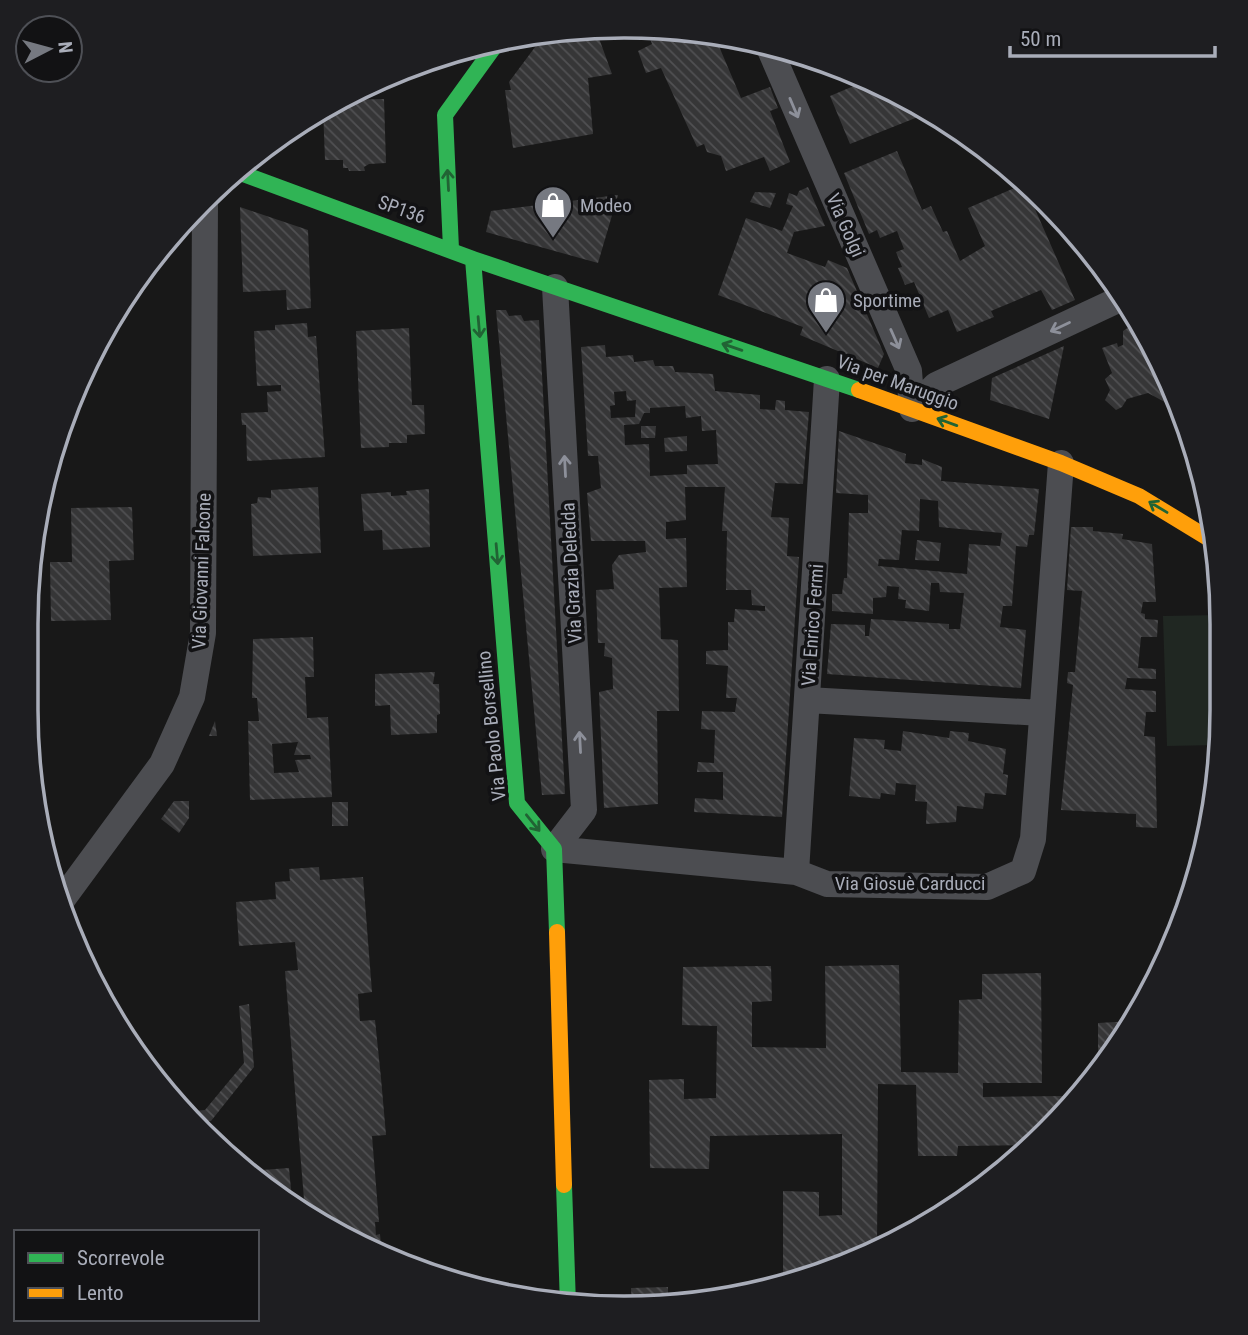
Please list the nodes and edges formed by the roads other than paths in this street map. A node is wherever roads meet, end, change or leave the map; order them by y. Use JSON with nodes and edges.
{"nodes":[{"id":1,"x":489,"y":55,"type":"edge"},
{"id":2,"x":773,"y":57,"type":"edge"},
{"id":3,"x":248,"y":175,"type":"edge"},
{"id":4,"x":205,"y":215,"type":"edge"},
{"id":5,"x":451,"y":248,"type":"junction"},
{"id":6,"x":473,"y":259,"type":"junction"},
{"id":7,"x":555,"y":287,"type":"junction"},
{"id":8,"x":1113,"y":302,"type":"edge"},
{"id":9,"x":827,"y":379,"type":"junction"},
{"id":10,"x":912,"y":409,"type":"junction"},
{"id":11,"x":1060,"y":463,"type":"junction"},
{"id":12,"x":1202,"y":533,"type":"edge"},
{"id":13,"x":807,"y":700,"type":"junction"},
{"id":14,"x":1042,"y":713,"type":"junction"},
{"id":15,"x":554,"y":849,"type":"junction"},
{"id":16,"x":796,"y":872,"type":"junction"},
{"id":17,"x":68,"y":892,"type":"edge"},
{"id":18,"x":568,"y":1293,"type":"edge"}],
"edges":[{"from":5,"to":1,"type":"street","one_way":true},
{"from":2,"to":10,"type":"street","name":"Via Golgi","one_way":true},
{"from":3,"to":5,"type":"street","name":"SP136"},
{"from":4,"to":17,"type":"street","name":"Via Giovanni Falcone"},
{"from":5,"to":6,"type":"street","name":"SP136"},
{"from":6,"to":7,"type":"street","name":"SP136"},
{"from":6,"to":15,"type":"street","name":"Via Paolo Borsellino","one_way":true},
{"from":9,"to":7,"type":"street","name":"Via per Maruggio","one_way":true},
{"from":15,"to":7,"type":"street","name":"Via Grazia Deledda","one_way":true},
{"from":8,"to":10,"type":"street","one_way":true},
{"from":9,"to":10,"type":"street","name":"Via per Maruggio"},
{"from":9,"to":13,"type":"street","name":"Via Enrico Fermi"},
{"from":11,"to":10,"type":"street","name":"Via per Maruggio","one_way":true},
{"from":12,"to":11,"type":"street","name":"Via per Maruggio","one_way":true},
{"from":11,"to":14,"type":"street","name":"Via Giosuè Carducci"},
{"from":13,"to":14,"type":"street"},
{"from":13,"to":16,"type":"street","name":"Via Enrico Fermi"},
{"from":14,"to":16,"type":"street","name":"Via Giosuè Carducci"},
{"from":15,"to":16,"type":"street","name":"Via Giosuè Carducci"},
{"from":15,"to":18,"type":"street"}]}
